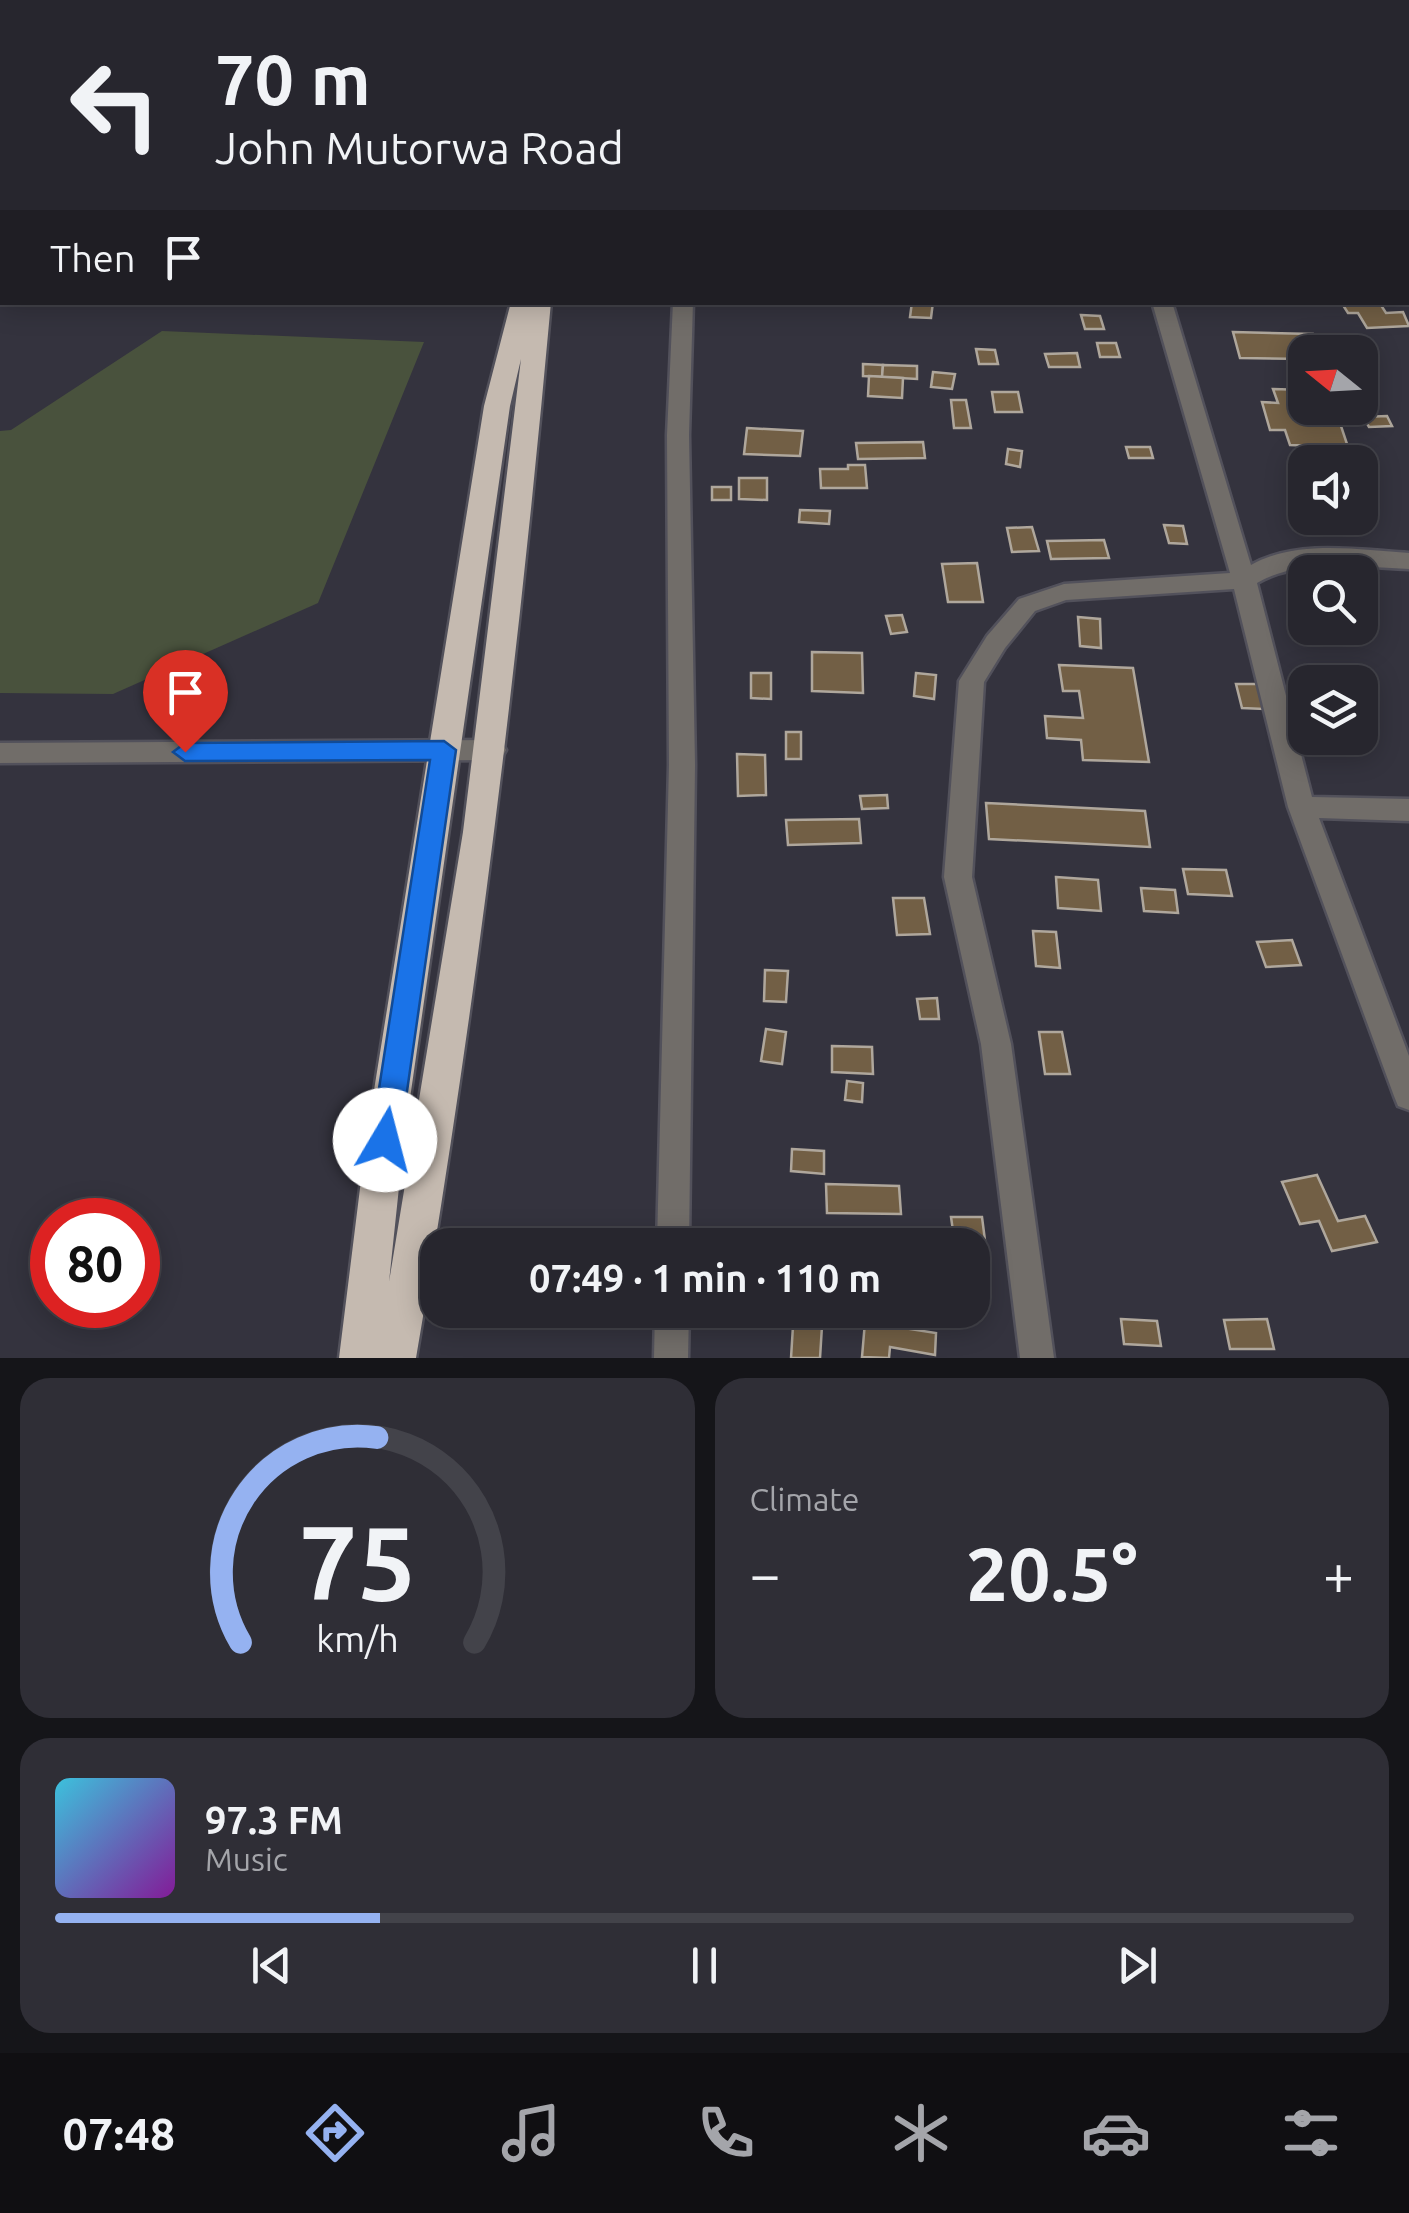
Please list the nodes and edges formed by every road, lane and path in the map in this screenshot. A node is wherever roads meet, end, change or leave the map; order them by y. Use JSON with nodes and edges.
{"nodes":[{"id":1,"x":522,"y":305,"type":"edge"},
{"id":2,"x":538,"y":305,"type":"edge"},
{"id":3,"x":684,"y":305,"type":"edge"},
{"id":4,"x":1163,"y":305,"type":"edge"},
{"id":5,"x":1409,"y":561,"type":"edge"},
{"id":6,"x":1244,"y":580,"type":"junction"},
{"id":7,"x":444,"y":750,"type":"junction"},
{"id":8,"x":494,"y":750,"type":"junction"},
{"id":9,"x":0,"y":753,"type":"edge"},
{"id":10,"x":1301,"y":807,"type":"junction"},
{"id":11,"x":1409,"y":810,"type":"edge"},
{"id":12,"x":1409,"y":1096,"type":"edge"},
{"id":13,"x":673,"y":1228,"type":"edge"},
{"id":14,"x":672,"y":1328,"type":"edge"},
{"id":15,"x":360,"y":1358,"type":"edge"},
{"id":16,"x":395,"y":1358,"type":"edge"},
{"id":17,"x":671,"y":1358,"type":"edge"},
{"id":18,"x":1037,"y":1358,"type":"edge"}],
"edges":[{"from":1,"to":7,"type":"highway"},
{"from":2,"to":8,"type":"highway"},
{"from":3,"to":13,"type":"street"},
{"from":4,"to":6,"type":"street"},
{"from":5,"to":6,"type":"street"},
{"from":6,"to":10,"type":"street"},
{"from":6,"to":18,"type":"street"},
{"from":7,"to":8,"type":"street"},
{"from":7,"to":9,"type":"street"},
{"from":7,"to":15,"type":"highway"},
{"from":8,"to":16,"type":"highway"},
{"from":10,"to":11,"type":"street"},
{"from":10,"to":12,"type":"street"},
{"from":14,"to":17,"type":"street"}]}
